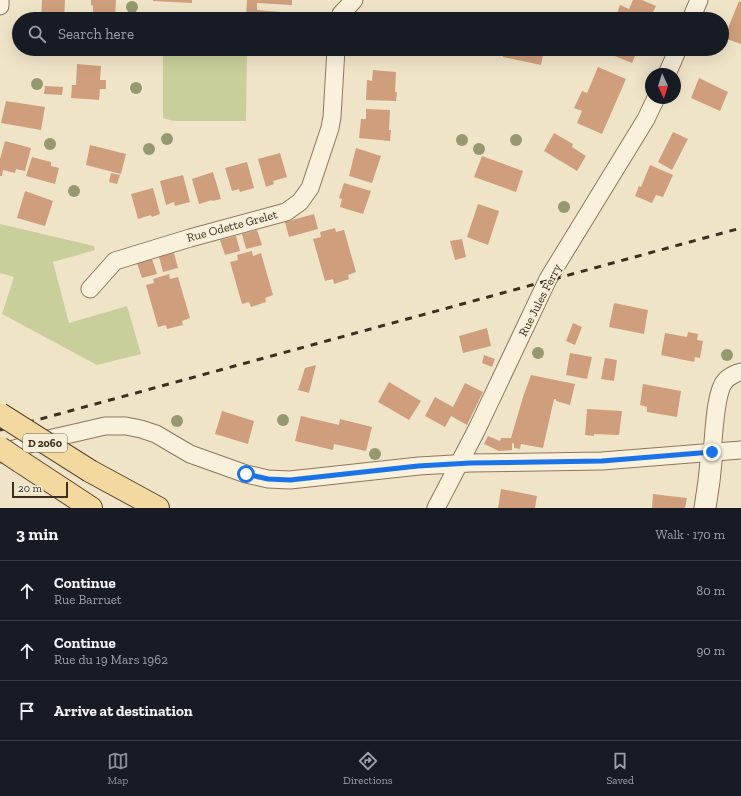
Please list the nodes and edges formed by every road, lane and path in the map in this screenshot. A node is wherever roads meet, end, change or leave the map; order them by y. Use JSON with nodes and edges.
{"nodes":[{"id":1,"x":0,"y":0,"type":"edge"},
{"id":2,"x":354,"y":0,"type":"edge"},
{"id":3,"x":699,"y":0,"type":"edge"},
{"id":4,"x":0,"y":6,"type":"edge"},
{"id":5,"x":343,"y":12,"type":"edge"},
{"id":6,"x":694,"y":12,"type":"edge"},
{"id":7,"x":336,"y":56,"type":"edge"},
{"id":8,"x":675,"y":56,"type":"edge"},
{"id":9,"x":670,"y":68,"type":"edge"},
{"id":10,"x":653,"y":104,"type":"edge"},
{"id":11,"x":90,"y":289,"type":"dead end"},
{"id":12,"x":741,"y":372,"type":"edge"},
{"id":13,"x":0,"y":414,"type":"edge"},
{"id":14,"x":0,"y":448,"type":"edge"},
{"id":15,"x":741,"y":450,"type":"edge"},
{"id":16,"x":712,"y":452,"type":"junction"},
{"id":17,"x":0,"y":454,"type":"edge"},
{"id":18,"x":459,"y":464,"type":"junction"},
{"id":19,"x":90,"y":471,"type":"junction"},
{"id":20,"x":91,"y":508,"type":"edge"},
{"id":21,"x":142,"y":508,"type":"edge"},
{"id":22,"x":158,"y":508,"type":"edge"},
{"id":23,"x":436,"y":508,"type":"edge"},
{"id":24,"x":705,"y":508,"type":"edge"}],
"edges":[{"from":1,"to":4,"type":"street"},
{"from":2,"to":5,"type":"street"},
{"from":3,"to":6,"type":"street"},
{"from":7,"to":11,"type":"street","name":"Rue Odette Grelet"},
{"from":8,"to":9,"type":"street"},
{"from":10,"to":18,"type":"street","name":"Rue Jules Ferry"},
{"from":12,"to":16,"type":"street"},
{"from":13,"to":19,"type":"main road","number":"D 2060","bridge":true},
{"from":14,"to":20,"type":"main road","number":"D 2060","bridge":true},
{"from":15,"to":16,"type":"street"},
{"from":16,"to":18,"type":"street"},
{"from":16,"to":24,"type":"street"},
{"from":17,"to":18,"type":"street"},
{"from":18,"to":23,"type":"street","name":"Rue Jules Ferry"},
{"from":19,"to":21,"type":"main road","number":"D 2060"},
{"from":19,"to":22,"type":"main road"}]}
